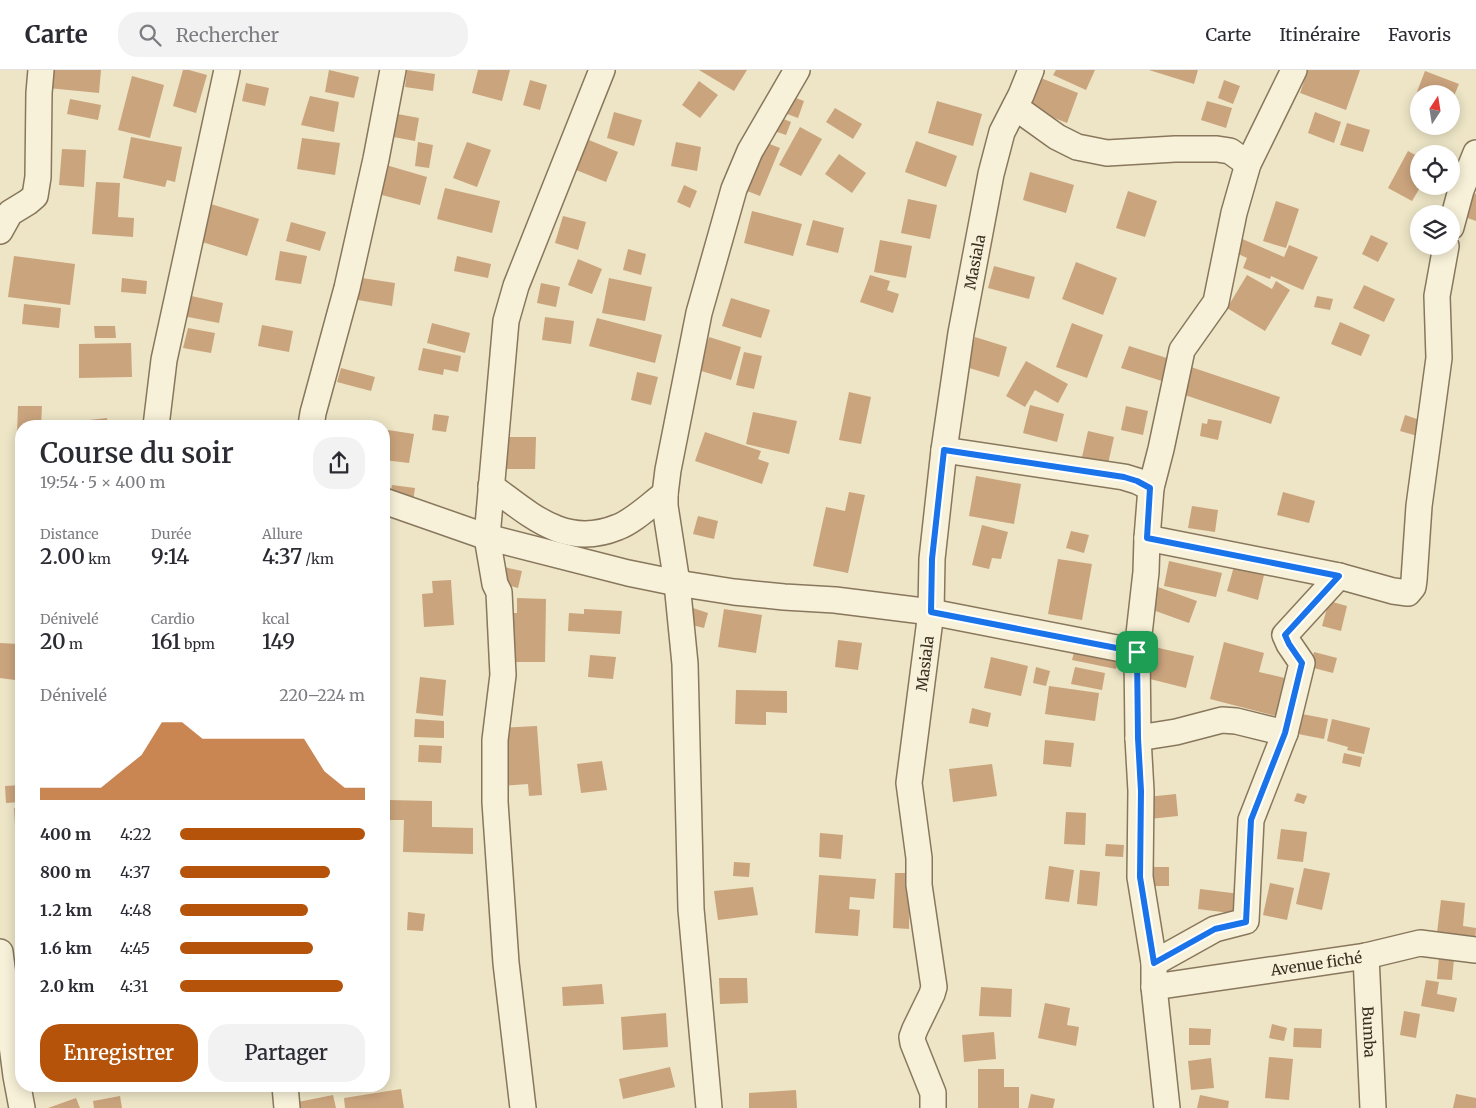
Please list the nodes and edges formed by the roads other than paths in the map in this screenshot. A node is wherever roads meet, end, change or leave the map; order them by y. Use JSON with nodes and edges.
{"nodes":[{"id":1,"x":41,"y":70,"type":"edge"},
{"id":2,"x":227,"y":70,"type":"edge"},
{"id":3,"x":392,"y":70,"type":"edge"},
{"id":4,"x":602,"y":70,"type":"edge"},
{"id":5,"x":797,"y":70,"type":"edge"},
{"id":6,"x":1031,"y":70,"type":"edge"},
{"id":7,"x":1294,"y":70,"type":"edge"},
{"id":8,"x":1014,"y":108,"type":"junction"},
{"id":9,"x":1476,"y":153,"type":"edge"},
{"id":10,"x":1248,"y":164,"type":"junction"},
{"id":11,"x":1457,"y":205,"type":"edge"},
{"id":12,"x":0,"y":231,"type":"edge"},
{"id":13,"x":1445,"y":255,"type":"edge"},
{"id":14,"x":157,"y":420,"type":"edge"},
{"id":15,"x":312,"y":420,"type":"edge"},
{"id":16,"x":944,"y":450,"type":"junction"},
{"id":17,"x":492,"y":486,"type":"junction"},
{"id":18,"x":1150,"y":488,"type":"junction"},
{"id":19,"x":665,"y":494,"type":"junction"},
{"id":20,"x":390,"y":503,"type":"edge"},
{"id":21,"x":487,"y":537,"type":"junction"},
{"id":22,"x":1147,"y":538,"type":"junction"},
{"id":23,"x":1339,"y":576,"type":"junction"},
{"id":24,"x":677,"y":583,"type":"junction"},
{"id":25,"x":931,"y":612,"type":"junction"},
{"id":26,"x":1137,"y":652,"type":"junction"},
{"id":27,"x":1285,"y":733,"type":"junction"},
{"id":28,"x":1138,"y":738,"type":"junction"},
{"id":29,"x":1476,"y":950,"type":"edge"},
{"id":30,"x":0,"y":952,"type":"edge"},
{"id":31,"x":1366,"y":956,"type":"junction"},
{"id":32,"x":1154,"y":975,"type":"junction"},
{"id":33,"x":15,"y":1058,"type":"edge"},
{"id":34,"x":286,"y":1092,"type":"edge"},
{"id":35,"x":287,"y":1108,"type":"edge"},
{"id":36,"x":523,"y":1108,"type":"edge"},
{"id":37,"x":708,"y":1108,"type":"edge"},
{"id":38,"x":933,"y":1108,"type":"edge"},
{"id":39,"x":1167,"y":1108,"type":"edge"},
{"id":40,"x":1373,"y":1108,"type":"edge"}],
"edges":[{"from":1,"to":12,"type":"street"},
{"from":2,"to":14,"type":"street"},
{"from":3,"to":15,"type":"street"},
{"from":4,"to":17,"type":"street"},
{"from":5,"to":19,"type":"street"},
{"from":6,"to":8,"type":"street","name":"Masiala"},
{"from":7,"to":10,"type":"street"},
{"from":8,"to":10,"type":"street"},
{"from":8,"to":16,"type":"street","name":"Masiala"},
{"from":9,"to":11,"type":"street"},
{"from":10,"to":18,"type":"street"},
{"from":13,"to":23,"type":"street"},
{"from":16,"to":18,"type":"street"},
{"from":16,"to":25,"type":"street","name":"Masiala"},
{"from":17,"to":19,"type":"street"},
{"from":17,"to":21,"type":"street"},
{"from":18,"to":22,"type":"street"},
{"from":19,"to":24,"type":"street"},
{"from":20,"to":21,"type":"street"},
{"from":21,"to":24,"type":"street"},
{"from":21,"to":36,"type":"street"},
{"from":22,"to":23,"type":"street"},
{"from":22,"to":26,"type":"street"},
{"from":23,"to":27,"type":"street"},
{"from":24,"to":25,"type":"street"},
{"from":24,"to":37,"type":"street"},
{"from":25,"to":26,"type":"street"},
{"from":25,"to":38,"type":"street","name":"Masiala"},
{"from":26,"to":28,"type":"street"},
{"from":27,"to":28,"type":"street"},
{"from":27,"to":32,"type":"street"},
{"from":28,"to":32,"type":"street"},
{"from":29,"to":31,"type":"street","name":"Avenue fiché"},
{"from":30,"to":33,"type":"street"},
{"from":31,"to":32,"type":"street","name":"Avenue fiché"},
{"from":31,"to":40,"type":"street","name":"Bumba"},
{"from":32,"to":39,"type":"street"},
{"from":34,"to":35,"type":"street"}]}
